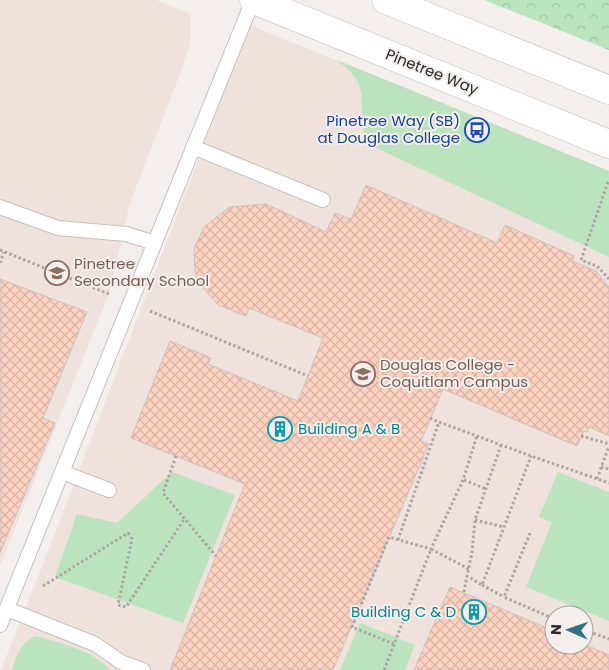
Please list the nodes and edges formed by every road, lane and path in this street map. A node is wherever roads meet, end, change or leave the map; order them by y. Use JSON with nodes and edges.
{"nodes":[{"id":1,"x":254,"y":0,"type":"edge"},
{"id":2,"x":386,"y":0,"type":"edge"},
{"id":3,"x":609,"y":90,"type":"edge"},
{"id":4,"x":609,"y":144,"type":"edge"},
{"id":5,"x":192,"y":148,"type":"junction"},
{"id":6,"x":608,"y":182,"type":"dead end"},
{"id":7,"x":323,"y":200,"type":"dead end"},
{"id":8,"x":0,"y":207,"type":"edge"},
{"id":9,"x":155,"y":243,"type":"junction"},
{"id":10,"x":0,"y":250,"type":"edge"},
{"id":11,"x":4,"y":252,"type":"junction"},
{"id":12,"x":0,"y":263,"type":"edge"},
{"id":13,"x":609,"y":278,"type":"edge"},
{"id":14,"x":109,"y":294,"type":"dead end"},
{"id":15,"x":150,"y":311,"type":"dead end"},
{"id":16,"x":308,"y":376,"type":"dead end"},
{"id":17,"x":430,"y":418,"type":"dead end"},
{"id":18,"x":439,"y":422,"type":"junction"},
{"id":19,"x":477,"y":436,"type":"junction"},
{"id":20,"x":581,"y":436,"type":"dead end"},
{"id":21,"x":501,"y":445,"type":"junction"},
{"id":22,"x":609,"y":445,"type":"edge"},
{"id":23,"x":608,"y":451,"type":"edge"},
{"id":24,"x":176,"y":456,"type":"dead end"},
{"id":25,"x":531,"y":456,"type":"junction"},
{"id":26,"x":602,"y":467,"type":"junction"},
{"id":27,"x":609,"y":469,"type":"edge"},
{"id":28,"x":62,"y":472,"type":"junction"},
{"id":29,"x":597,"y":479,"type":"junction"},
{"id":30,"x":463,"y":480,"type":"junction"},
{"id":31,"x":609,"y":483,"type":"edge"},
{"id":32,"x":486,"y":489,"type":"junction"},
{"id":33,"x":109,"y":490,"type":"dead end"},
{"id":34,"x":185,"y":518,"type":"junction"},
{"id":35,"x":475,"y":520,"type":"junction"},
{"id":36,"x":504,"y":527,"type":"junction"},
{"id":37,"x":530,"y":533,"type":"dead end"},
{"id":38,"x":398,"y":540,"type":"junction"},
{"id":39,"x":431,"y":549,"type":"junction"},
{"id":40,"x":216,"y":556,"type":"dead end"},
{"id":41,"x":469,"y":570,"type":"junction"},
{"id":42,"x":467,"y":576,"type":"junction"},
{"id":43,"x":482,"y":585,"type":"junction"},
{"id":44,"x":43,"y":586,"type":"dead end"},
{"id":45,"x":464,"y":592,"type":"dead end"},
{"id":46,"x":504,"y":597,"type":"junction"},
{"id":47,"x":7,"y":609,"type":"junction"},
{"id":48,"x":544,"y":615,"type":"edge"},
{"id":49,"x":0,"y":625,"type":"edge"},
{"id":50,"x":594,"y":634,"type":"edge"},
{"id":51,"x":609,"y":639,"type":"edge"},
{"id":52,"x":394,"y":644,"type":"junction"},
{"id":53,"x":144,"y":670,"type":"edge"},
{"id":54,"x":384,"y":670,"type":"edge"}],
"edges":[{"from":1,"to":4,"type":"main road","name":"Pinetree Way"},
{"from":1,"to":5,"type":"lane"},
{"from":2,"to":3,"type":"main road"},
{"from":5,"to":7,"type":"lane"},
{"from":5,"to":9,"type":"lane"},
{"from":6,"to":13,"type":"path"},
{"from":8,"to":9,"type":"lane"},
{"from":9,"to":28,"type":"lane"},
{"from":10,"to":11,"type":"path"},
{"from":11,"to":12,"type":"path"},
{"from":11,"to":14,"type":"path"},
{"from":15,"to":16,"type":"path"},
{"from":17,"to":18,"type":"path"},
{"from":18,"to":19,"type":"path"},
{"from":18,"to":38,"type":"path"},
{"from":19,"to":21,"type":"path"},
{"from":19,"to":30,"type":"path"},
{"from":20,"to":22,"type":"path"},
{"from":21,"to":25,"type":"path"},
{"from":21,"to":32,"type":"path"},
{"from":22,"to":23,"type":"path"},
{"from":23,"to":26,"type":"path"},
{"from":24,"to":34,"type":"path"},
{"from":25,"to":29,"type":"path"},
{"from":25,"to":36,"type":"path"},
{"from":26,"to":27,"type":"path"},
{"from":26,"to":29,"type":"path"},
{"from":28,"to":33,"type":"lane"},
{"from":28,"to":47,"type":"lane"},
{"from":29,"to":31,"type":"path"},
{"from":30,"to":32,"type":"path"},
{"from":30,"to":39,"type":"path"},
{"from":32,"to":35,"type":"path"},
{"from":34,"to":40,"type":"path"},
{"from":34,"to":44,"type":"path"},
{"from":35,"to":36,"type":"path"},
{"from":35,"to":41,"type":"path"},
{"from":36,"to":43,"type":"path"},
{"from":37,"to":46,"type":"path"},
{"from":38,"to":39,"type":"path"},
{"from":38,"to":52,"type":"path"},
{"from":39,"to":41,"type":"path"},
{"from":39,"to":52,"type":"path"},
{"from":41,"to":42,"type":"path"},
{"from":42,"to":43,"type":"path"},
{"from":42,"to":45,"type":"path"},
{"from":43,"to":46,"type":"path"},
{"from":46,"to":48,"type":"path"},
{"from":47,"to":49,"type":"lane"},
{"from":47,"to":53,"type":"lane"},
{"from":50,"to":51,"type":"path"},
{"from":52,"to":54,"type":"path"}]}
